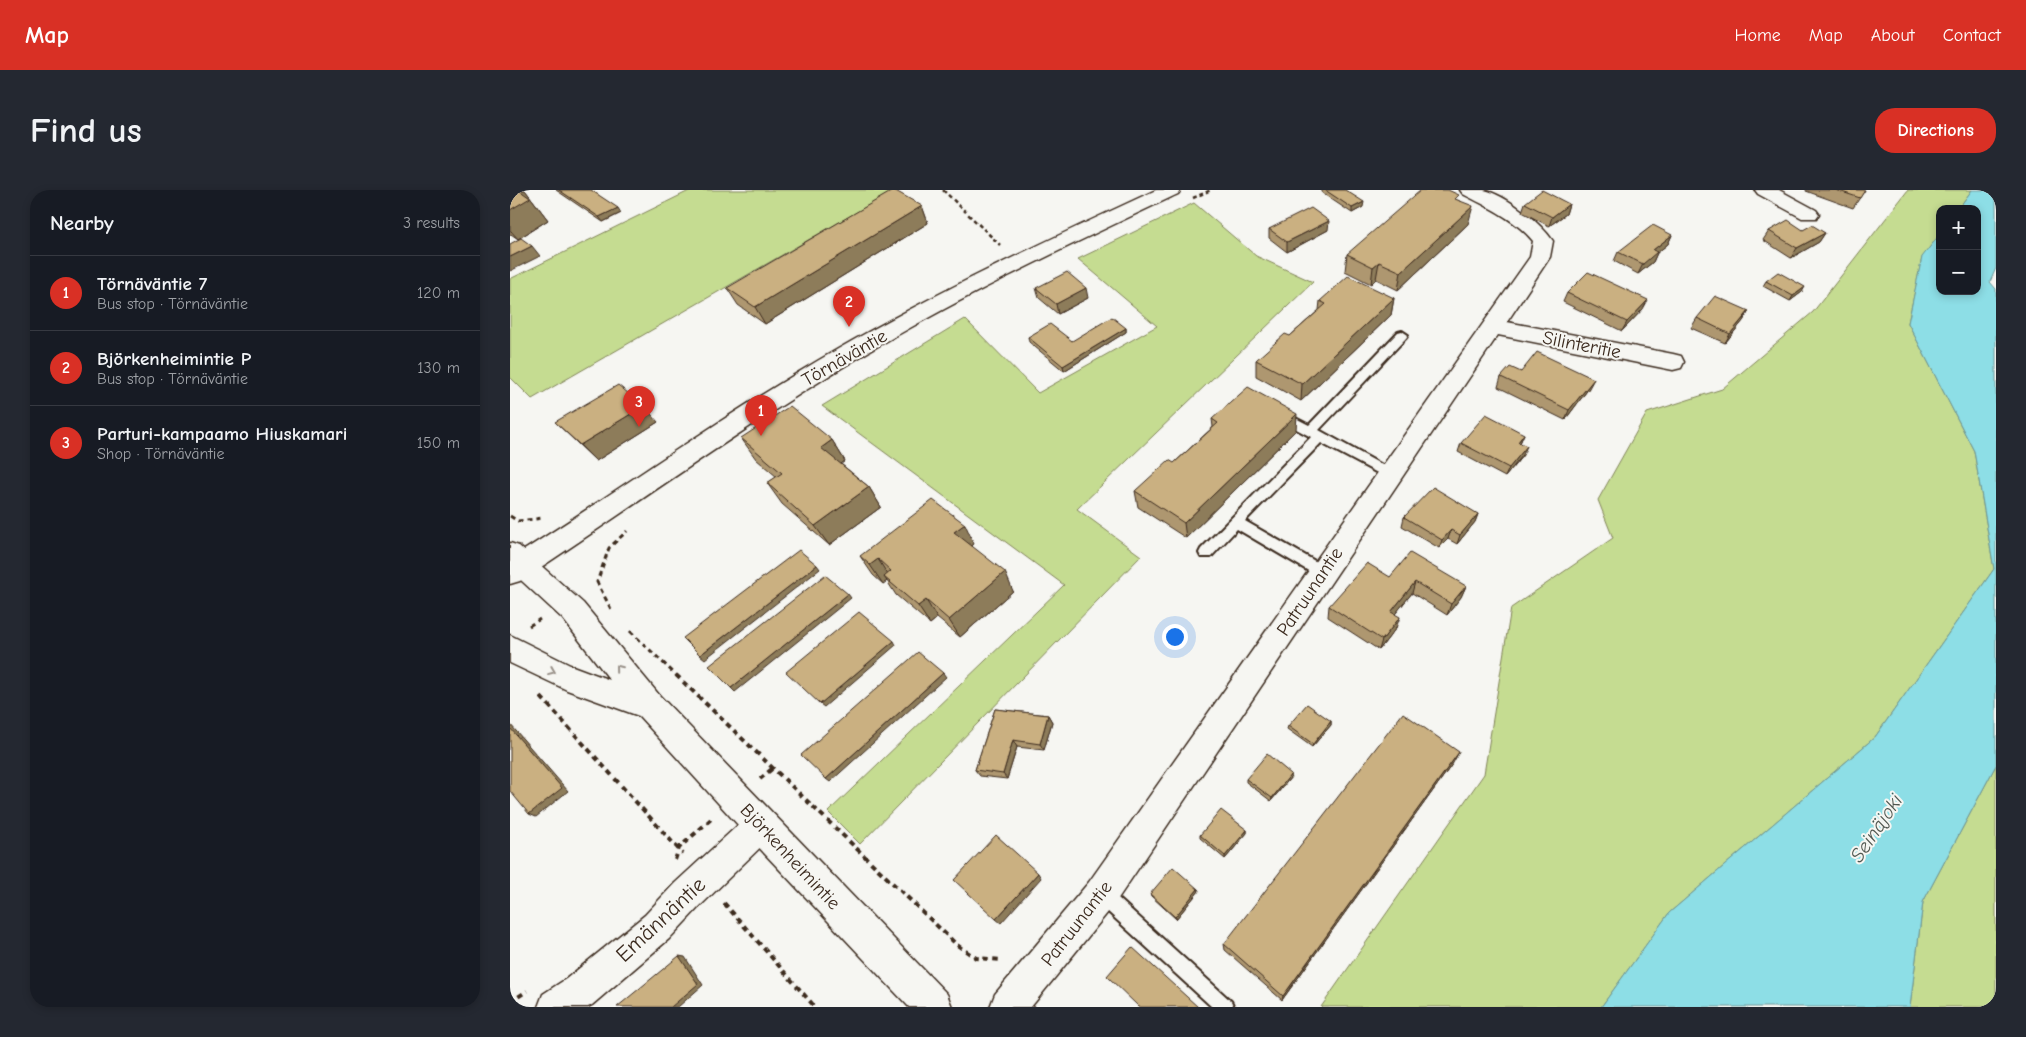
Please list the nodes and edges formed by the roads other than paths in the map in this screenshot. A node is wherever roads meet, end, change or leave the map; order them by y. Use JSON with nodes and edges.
{"nodes":[{"id":1,"x":1470,"y":190,"type":"edge"},
{"id":2,"x":1765,"y":190,"type":"edge"},
{"id":3,"x":1181,"y":195,"type":"edge"},
{"id":4,"x":1809,"y":214,"type":"dead end"},
{"id":5,"x":1491,"y":326,"type":"junction"},
{"id":6,"x":1402,"y":335,"type":"dead end"},
{"id":7,"x":1673,"y":362,"type":"dead end"},
{"id":8,"x":1272,"y":410,"type":"edge"},
{"id":9,"x":1314,"y":434,"type":"junction"},
{"id":10,"x":1389,"y":474,"type":"junction"},
{"id":11,"x":1236,"y":522,"type":"junction"},
{"id":12,"x":1206,"y":553,"type":"dead end"},
{"id":13,"x":514,"y":564,"type":"edge"},
{"id":14,"x":1322,"y":572,"type":"junction"},
{"id":15,"x":510,"y":648,"type":"edge"},
{"id":16,"x":648,"y":706,"type":"junction"},
{"id":17,"x":760,"y":826,"type":"junction"},
{"id":18,"x":1101,"y":894,"type":"junction"},
{"id":19,"x":556,"y":1007,"type":"edge"},
{"id":20,"x":934,"y":1007,"type":"edge"},
{"id":21,"x":1008,"y":1007,"type":"edge"},
{"id":22,"x":1225,"y":1007,"type":"edge"}],
"edges":[{"from":1,"to":5,"type":"street","name":"Patruunantie"},
{"from":2,"to":4,"type":"street"},
{"from":3,"to":13,"type":"street","name":"Törnäväntie"},
{"from":5,"to":7,"type":"street","name":"Silinteritie"},
{"from":5,"to":10,"type":"street","name":"Patruunantie"},
{"from":6,"to":9,"type":"lane"},
{"from":8,"to":9,"type":"lane"},
{"from":9,"to":10,"type":"lane"},
{"from":9,"to":11,"type":"lane"},
{"from":10,"to":14,"type":"street","name":"Patruunantie"},
{"from":11,"to":12,"type":"lane"},
{"from":11,"to":14,"type":"lane"},
{"from":16,"to":13,"type":"street","name":"Björkenheimintie","one_way":true},
{"from":14,"to":18,"type":"street","name":"Patruunantie"},
{"from":15,"to":16,"type":"street","name":"Björkenheimintie","one_way":true},
{"from":16,"to":17,"type":"street","name":"Björkenheimintie"},
{"from":17,"to":19,"type":"street","name":"Emännäntie"},
{"from":17,"to":20,"type":"street","name":"Björkenheimintie"},
{"from":18,"to":21,"type":"street","name":"Patruunantie"},
{"from":18,"to":22,"type":"lane"}]}
